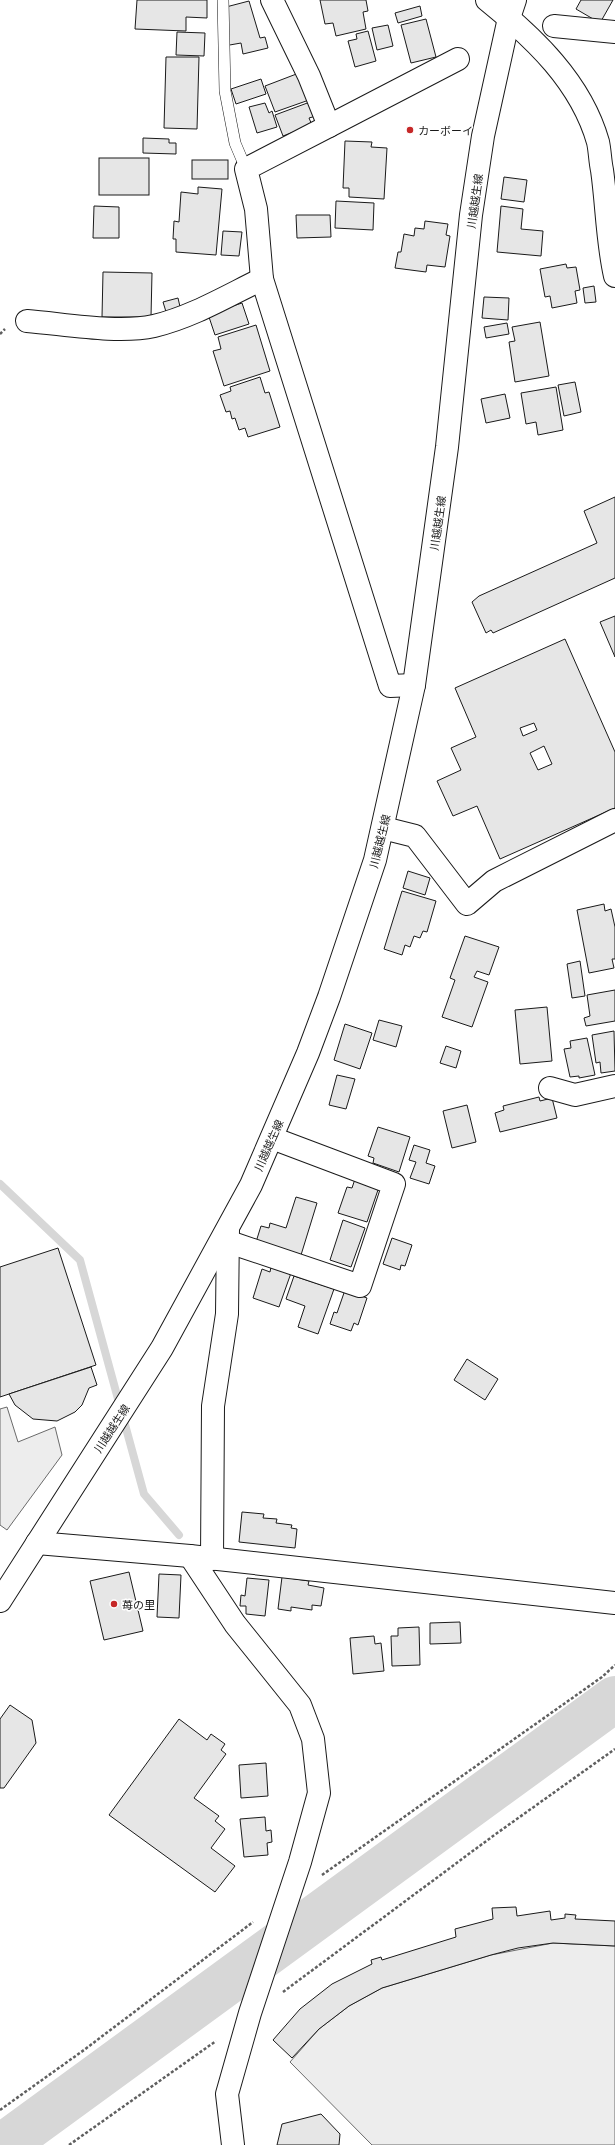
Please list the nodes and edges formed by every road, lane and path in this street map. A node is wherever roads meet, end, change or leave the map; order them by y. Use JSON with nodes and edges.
{"nodes":[{"id":1,"x":223,"y":0,"type":"edge"},
{"id":2,"x":272,"y":0,"type":"edge"},
{"id":3,"x":487,"y":0,"type":"edge"},
{"id":4,"x":512,"y":9,"type":"edge"},
{"id":5,"x":554,"y":26,"type":"dead end"},
{"id":6,"x":615,"y":32,"type":"edge"},
{"id":7,"x":458,"y":59,"type":"dead end"},
{"id":8,"x":329,"y":126,"type":"junction"},
{"id":9,"x":246,"y":169,"type":"junction"},
{"id":10,"x":615,"y":276,"type":"edge"},
{"id":11,"x":262,"y":279,"type":"junction"},
{"id":12,"x":27,"y":321,"type":"dead end"},
{"id":13,"x":414,"y":685,"type":"junction"},
{"id":14,"x":615,"y":820,"type":"edge"},
{"id":15,"x":382,"y":828,"type":"junction"},
{"id":16,"x":615,"y":1086,"type":"edge"},
{"id":17,"x":550,"y":1088,"type":"dead end"},
{"id":18,"x":272,"y":1138,"type":"junction"},
{"id":19,"x":228,"y":1235,"type":"junction"},
{"id":20,"x":37,"y":1544,"type":"junction"},
{"id":21,"x":190,"y":1556,"type":"junction"},
{"id":22,"x":212,"y":1559,"type":"junction"},
{"id":23,"x":0,"y":1601,"type":"edge"},
{"id":24,"x":615,"y":1603,"type":"edge"},
{"id":25,"x":615,"y":1749,"type":"edge"},
{"id":26,"x":278,"y":1997,"type":"dead end"},
{"id":27,"x":217,"y":2040,"type":"dead end"},
{"id":28,"x":69,"y":2145,"type":"edge"},
{"id":29,"x":233,"y":2145,"type":"edge"}],
"edges":[{"from":1,"to":9,"type":"lane"},
{"from":2,"to":8,"type":"street"},
{"from":3,"to":4,"type":"street"},
{"from":4,"to":10,"type":"street"},
{"from":4,"to":13,"type":"street","name":"川越越生線"},
{"from":5,"to":6,"type":"street"},
{"from":7,"to":8,"type":"street"},
{"from":8,"to":9,"type":"street"},
{"from":9,"to":11,"type":"street"},
{"from":11,"to":12,"type":"street"},
{"from":11,"to":13,"type":"street"},
{"from":13,"to":15,"type":"street","name":"川越越生線"},
{"from":14,"to":15,"type":"street"},
{"from":15,"to":18,"type":"street","name":"川越越生線"},
{"from":16,"to":17,"type":"street"},
{"from":18,"to":19,"type":"street","name":"川越越生線"},
{"from":18,"to":19,"type":"street"},
{"from":19,"to":20,"type":"street","name":"川越越生線"},
{"from":19,"to":22,"type":"street"},
{"from":20,"to":21,"type":"street"},
{"from":20,"to":23,"type":"street","name":"川越越生線"},
{"from":21,"to":22,"type":"street"},
{"from":21,"to":29,"type":"street"},
{"from":22,"to":24,"type":"street"},
{"from":25,"to":26,"type":"path"},
{"from":27,"to":28,"type":"path"}]}
